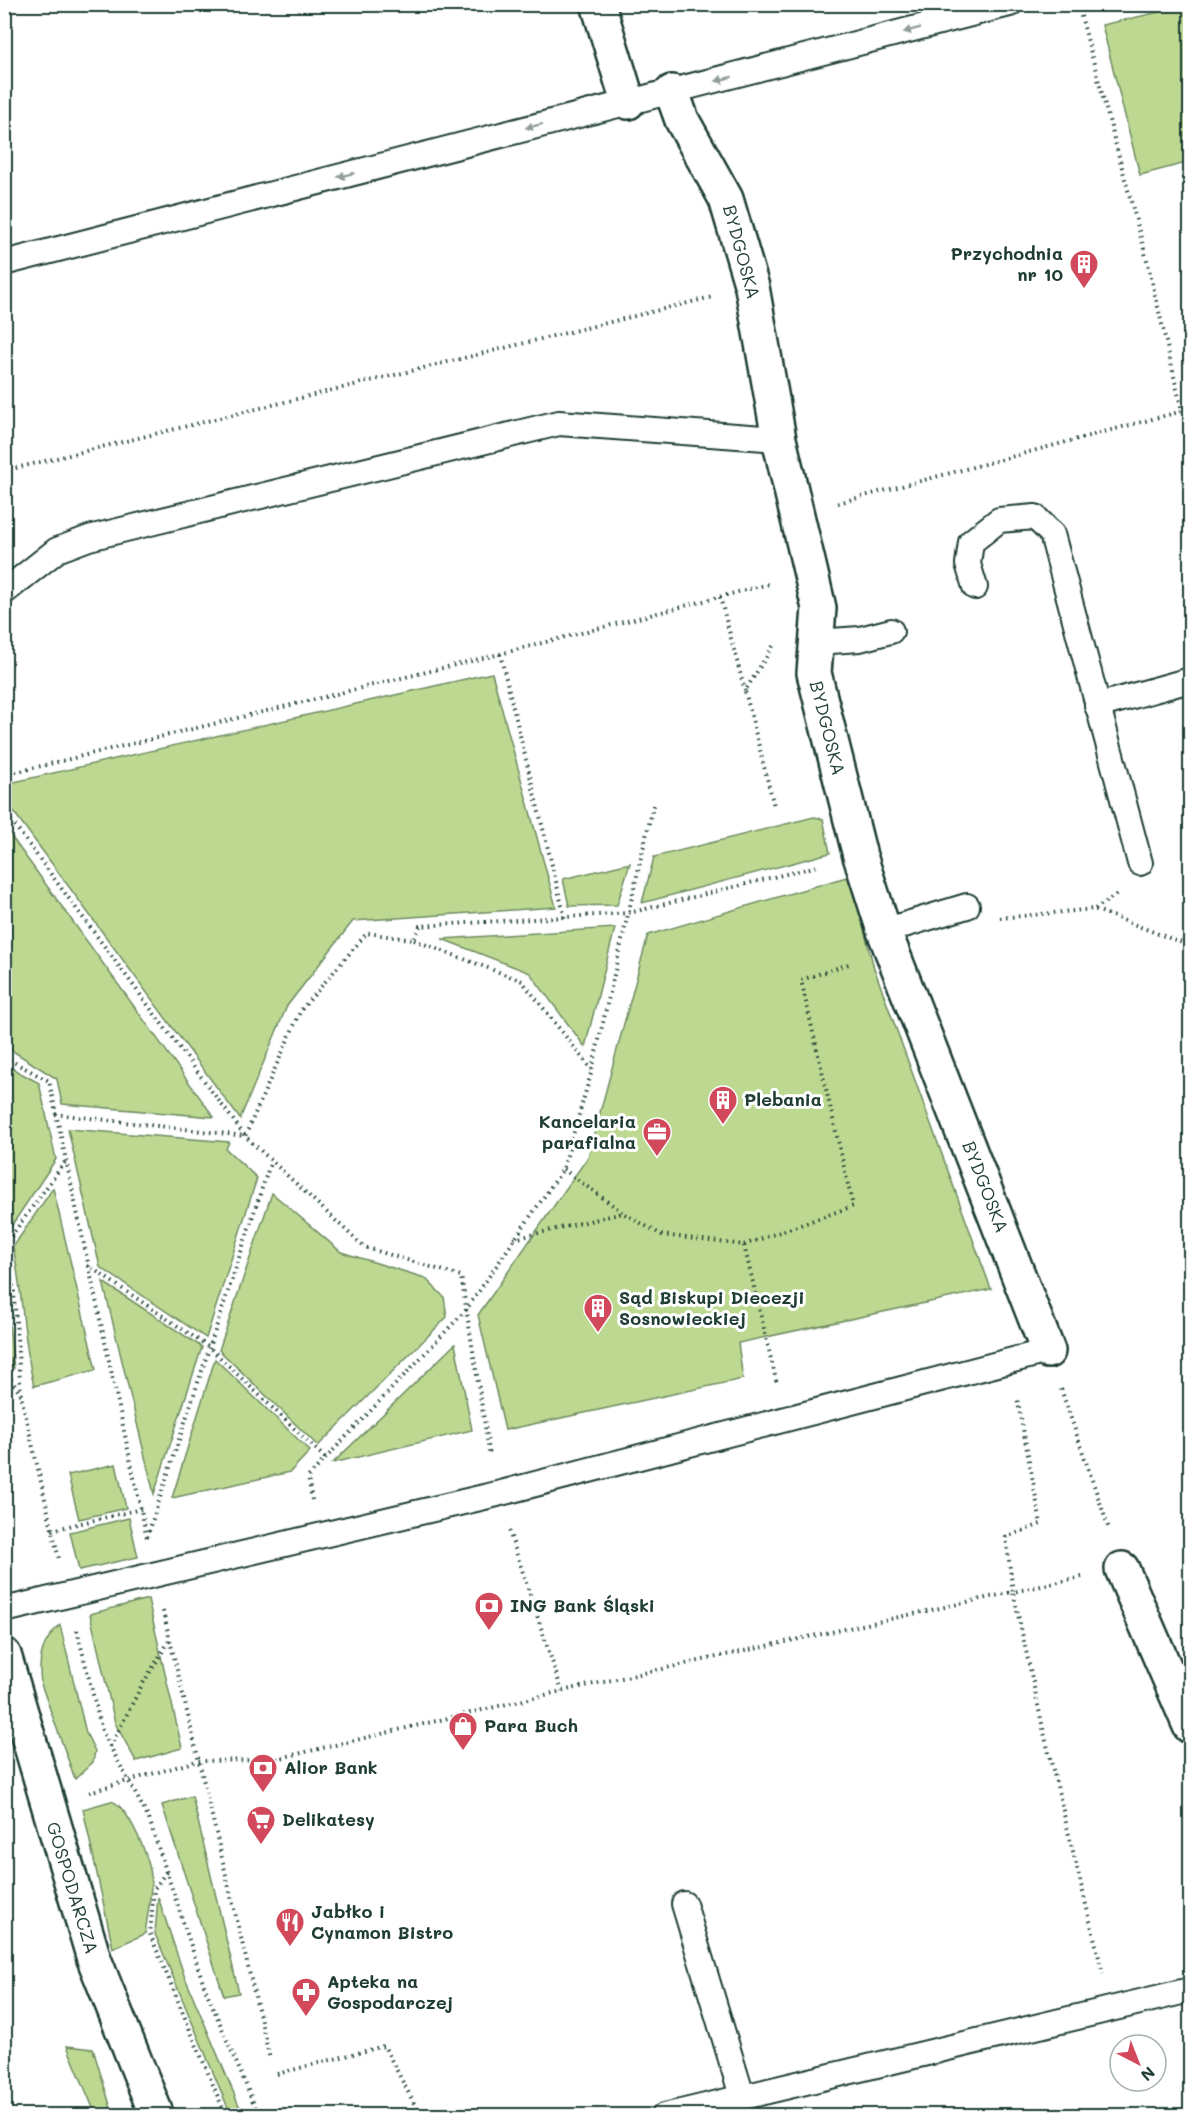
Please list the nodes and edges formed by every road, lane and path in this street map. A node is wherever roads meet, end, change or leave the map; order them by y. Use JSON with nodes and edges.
{"nodes":[{"id":1,"x":598,"y":4,"type":"edge"},
{"id":2,"x":1010,"y":4,"type":"edge"},
{"id":3,"x":1081,"y":16,"type":"dead end"},
{"id":4,"x":672,"y":92,"type":"junction"},
{"id":5,"x":628,"y":102,"type":"junction"},
{"id":6,"x":4,"y":263,"type":"edge"},
{"id":7,"x":752,"y":287,"type":"junction"},
{"id":8,"x":1191,"y":409,"type":"edge"},
{"id":9,"x":1182,"y":411,"type":"junction"},
{"id":10,"x":779,"y":439,"type":"junction"},
{"id":11,"x":4,"y":471,"type":"edge"},
{"id":12,"x":796,"y":515,"type":"junction"},
{"id":13,"x":771,"y":584,"type":"dead end"},
{"id":14,"x":975,"y":587,"type":"dead end"},
{"id":15,"x":4,"y":592,"type":"edge"},
{"id":16,"x":720,"y":597,"type":"junction"},
{"id":17,"x":891,"y":631,"type":"dead end"},
{"id":18,"x":778,"y":637,"type":"dead end"},
{"id":19,"x":816,"y":642,"type":"junction"},
{"id":20,"x":500,"y":654,"type":"junction"},
{"id":21,"x":1191,"y":680,"type":"edge"},
{"id":22,"x":745,"y":691,"type":"junction"},
{"id":23,"x":1097,"y":706,"type":"junction"},
{"id":24,"x":4,"y":775,"type":"edge"},
{"id":25,"x":654,"y":801,"type":"dead end"},
{"id":26,"x":774,"y":806,"type":"dead end"},
{"id":27,"x":4,"y":811,"type":"edge"},
{"id":28,"x":860,"y":856,"type":"junction"},
{"id":29,"x":1140,"y":863,"type":"dead end"},
{"id":30,"x":967,"y":906,"type":"joint"},
{"id":31,"x":629,"y":913,"type":"junction"},
{"id":32,"x":565,"y":918,"type":"junction"},
{"id":33,"x":414,"y":940,"type":"junction"},
{"id":34,"x":888,"y":940,"type":"junction"},
{"id":35,"x":1191,"y":946,"type":"edge"},
{"id":36,"x":4,"y":1057,"type":"edge"},
{"id":37,"x":592,"y":1070,"type":"junction"},
{"id":38,"x":55,"y":1114,"type":"junction"},
{"id":39,"x":245,"y":1136,"type":"junction"},
{"id":40,"x":271,"y":1161,"type":"junction"},
{"id":41,"x":65,"y":1162,"type":"junction"},
{"id":42,"x":564,"y":1169,"type":"junction"},
{"id":43,"x":623,"y":1213,"type":"junction"},
{"id":44,"x":513,"y":1239,"type":"junction"},
{"id":45,"x":5,"y":1245,"type":"edge"},
{"id":46,"x":744,"y":1245,"type":"junction"},
{"id":47,"x":87,"y":1265,"type":"junction"},
{"id":48,"x":466,"y":1310,"type":"junction"},
{"id":49,"x":209,"y":1347,"type":"junction"},
{"id":50,"x":1048,"y":1351,"type":"junction"},
{"id":51,"x":1010,"y":1361,"type":"junction"},
{"id":52,"x":4,"y":1369,"type":"edge"},
{"id":53,"x":21,"y":1396,"type":"junction"},
{"id":54,"x":785,"y":1419,"type":"junction"},
{"id":55,"x":325,"y":1458,"type":"junction"},
{"id":56,"x":497,"y":1494,"type":"junction"},
{"id":57,"x":141,"y":1509,"type":"junction"},
{"id":58,"x":52,"y":1530,"type":"junction"},
{"id":59,"x":319,"y":1536,"type":"junction"},
{"id":60,"x":147,"y":1538,"type":"junction"},
{"id":61,"x":148,"y":1545,"type":"dead end"},
{"id":62,"x":60,"y":1563,"type":"dead end"},
{"id":63,"x":1122,"y":1569,"type":"junction"},
{"id":64,"x":1014,"y":1592,"type":"junction"},
{"id":65,"x":162,"y":1608,"type":"dead end"},
{"id":66,"x":4,"y":1610,"type":"edge"},
{"id":67,"x":76,"y":1629,"type":"dead end"},
{"id":68,"x":170,"y":1640,"type":"junction"},
{"id":69,"x":4,"y":1655,"type":"edge"},
{"id":70,"x":562,"y":1691,"type":"junction"},
{"id":71,"x":1191,"y":1726,"type":"edge"},
{"id":72,"x":110,"y":1748,"type":"junction"},
{"id":73,"x":197,"y":1761,"type":"junction"},
{"id":74,"x":128,"y":1779,"type":"junction"},
{"id":75,"x":80,"y":1795,"type":"dead end"},
{"id":76,"x":166,"y":1872,"type":"junction"},
{"id":77,"x":684,"y":1904,"type":"dead end"},
{"id":78,"x":1191,"y":1990,"type":"edge"},
{"id":79,"x":1111,"y":2007,"type":"junction"},
{"id":80,"x":270,"y":2059,"type":"dead end"},
{"id":81,"x":277,"y":2074,"type":"dead end"},
{"id":82,"x":742,"y":2096,"type":"junction"},
{"id":83,"x":418,"y":2111,"type":"dead end"},
{"id":84,"x":157,"y":2115,"type":"edge"},
{"id":85,"x":226,"y":2115,"type":"edge"},
{"id":86,"x":260,"y":2115,"type":"edge"},
{"id":87,"x":664,"y":2115,"type":"edge"}],
"edges":[{"from":1,"to":5,"type":"street"},
{"from":2,"to":4,"type":"lane","one_way":true},
{"from":3,"to":9,"type":"path"},
{"from":4,"to":5,"type":"lane"},
{"from":4,"to":7,"type":"street","name":"BYDGOSKA"},
{"from":5,"to":6,"type":"lane","one_way":true},
{"from":7,"to":10,"type":"street","name":"BYDGOSKA"},
{"from":7,"to":11,"type":"path"},
{"from":8,"to":9,"type":"path"},
{"from":9,"to":12,"type":"path"},
{"from":10,"to":12,"type":"street","name":"BYDGOSKA"},
{"from":10,"to":15,"type":"lane"},
{"from":12,"to":19,"type":"street","name":"BYDGOSKA"},
{"from":13,"to":16,"type":"path"},
{"from":14,"to":23,"type":"lane"},
{"from":16,"to":20,"type":"path"},
{"from":16,"to":22,"type":"path"},
{"from":17,"to":19,"type":"lane"},
{"from":18,"to":22,"type":"path"},
{"from":19,"to":28,"type":"street","name":"BYDGOSKA"},
{"from":20,"to":24,"type":"path"},
{"from":20,"to":32,"type":"path"},
{"from":21,"to":23,"type":"lane"},
{"from":22,"to":26,"type":"path"},
{"from":23,"to":29,"type":"lane"},
{"from":25,"to":31,"type":"path"},
{"from":27,"to":39,"type":"path"},
{"from":28,"to":31,"type":"path"},
{"from":28,"to":34,"type":"street","name":"BYDGOSKA"},
{"from":30,"to":34,"type":"lane"},
{"from":30,"to":35,"type":"path"},
{"from":31,"to":32,"type":"path"},
{"from":31,"to":37,"type":"path"},
{"from":32,"to":33,"type":"path"},
{"from":33,"to":37,"type":"path"},
{"from":33,"to":39,"type":"path"},
{"from":34,"to":46,"type":"path"},
{"from":34,"to":50,"type":"street","name":"BYDGOSKA"},
{"from":36,"to":38,"type":"path"},
{"from":37,"to":42,"type":"path"},
{"from":38,"to":39,"type":"path"},
{"from":38,"to":41,"type":"path"},
{"from":39,"to":40,"type":"path"},
{"from":40,"to":48,"type":"path"},
{"from":40,"to":49,"type":"path"},
{"from":41,"to":45,"type":"path"},
{"from":41,"to":47,"type":"path"},
{"from":42,"to":43,"type":"path"},
{"from":42,"to":44,"type":"path"},
{"from":43,"to":44,"type":"path"},
{"from":43,"to":46,"type":"path"},
{"from":44,"to":48,"type":"path"},
{"from":45,"to":53,"type":"path"},
{"from":46,"to":54,"type":"path"},
{"from":47,"to":49,"type":"path"},
{"from":47,"to":57,"type":"path"},
{"from":48,"to":55,"type":"path"},
{"from":48,"to":56,"type":"path"},
{"from":49,"to":55,"type":"path"},
{"from":49,"to":60,"type":"path"},
{"from":50,"to":51,"type":"lane"},
{"from":50,"to":63,"type":"path"},
{"from":51,"to":54,"type":"lane"},
{"from":51,"to":64,"type":"path"},
{"from":52,"to":53,"type":"path"},
{"from":53,"to":58,"type":"path"},
{"from":54,"to":56,"type":"lane"},
{"from":55,"to":59,"type":"path"},
{"from":56,"to":59,"type":"lane"},
{"from":56,"to":70,"type":"path"},
{"from":57,"to":58,"type":"path"},
{"from":57,"to":60,"type":"path"},
{"from":58,"to":62,"type":"path"},
{"from":59,"to":66,"type":"lane"},
{"from":60,"to":61,"type":"path"},
{"from":63,"to":64,"type":"path"},
{"from":63,"to":71,"type":"street"},
{"from":64,"to":70,"type":"path"},
{"from":64,"to":79,"type":"path"},
{"from":65,"to":68,"type":"path"},
{"from":67,"to":72,"type":"path"},
{"from":68,"to":72,"type":"path"},
{"from":68,"to":73,"type":"path"},
{"from":69,"to":84,"type":"street","name":"GOSPODARCZA"},
{"from":70,"to":73,"type":"path"},
{"from":72,"to":74,"type":"path"},
{"from":73,"to":74,"type":"path"},
{"from":73,"to":80,"type":"path"},
{"from":74,"to":75,"type":"path"},
{"from":74,"to":76,"type":"path"},
{"from":76,"to":85,"type":"path"},
{"from":76,"to":86,"type":"path"},
{"from":77,"to":82,"type":"lane"},
{"from":78,"to":79,"type":"lane"},
{"from":79,"to":82,"type":"lane"},
{"from":81,"to":83,"type":"path"},
{"from":82,"to":87,"type":"lane"}]}
